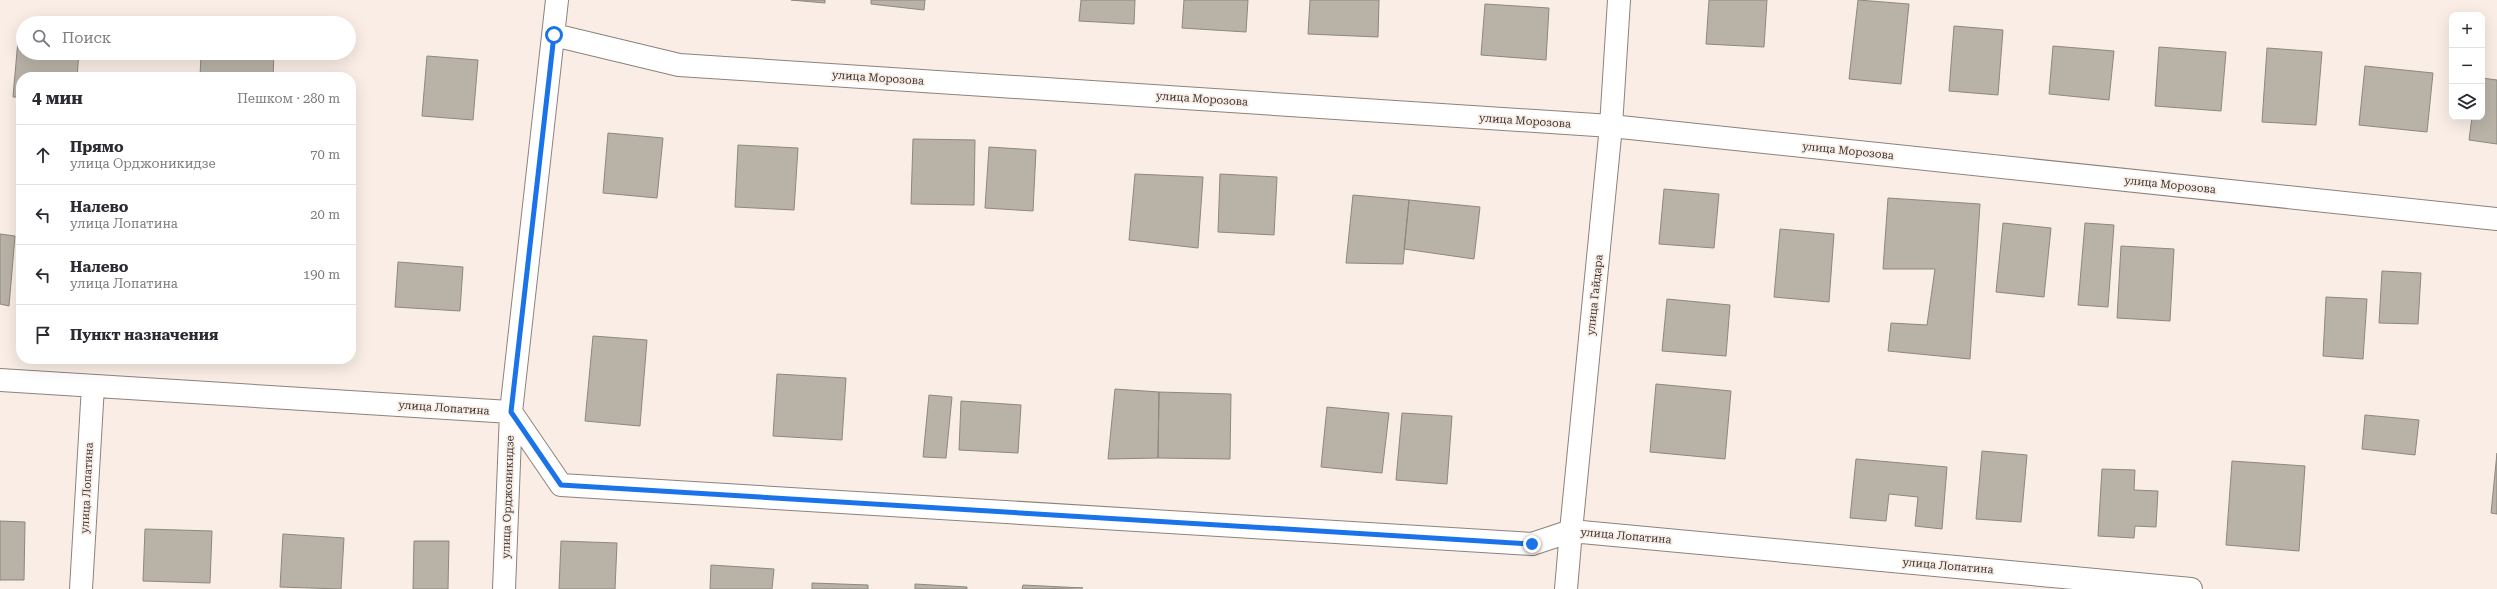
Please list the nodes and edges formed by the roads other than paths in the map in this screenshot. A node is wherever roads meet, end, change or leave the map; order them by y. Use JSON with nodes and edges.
{"nodes":[{"id":1,"x":557,"y":0,"type":"edge"},
{"id":2,"x":1619,"y":0,"type":"edge"},
{"id":3,"x":554,"y":35,"type":"junction"},
{"id":4,"x":1611,"y":126,"type":"junction"},
{"id":5,"x":2497,"y":219,"type":"edge"},
{"id":6,"x":0,"y":380,"type":"edge"},
{"id":7,"x":93,"y":386,"type":"junction"},
{"id":8,"x":511,"y":412,"type":"junction"},
{"id":9,"x":1571,"y":531,"type":"junction"},
{"id":10,"x":81,"y":589,"type":"edge"},
{"id":11,"x":504,"y":589,"type":"edge"},
{"id":12,"x":1566,"y":589,"type":"edge"},
{"id":13,"x":2191,"y":589,"type":"edge"}],
"edges":[{"from":1,"to":3,"type":"street","name":"улица Орджоникидзе"},
{"from":2,"to":4,"type":"street","name":"улица Гайдара"},
{"from":3,"to":4,"type":"street","name":"улица Морозова"},
{"from":3,"to":8,"type":"street","name":"улица Орджоникидзе"},
{"from":4,"to":5,"type":"street","name":"улица Морозова"},
{"from":4,"to":9,"type":"street","name":"улица Гайдара"},
{"from":6,"to":7,"type":"street","name":"улица Лопатина"},
{"from":7,"to":8,"type":"street","name":"улица Лопатина"},
{"from":7,"to":10,"type":"street","name":"улица Лопатина"},
{"from":8,"to":9,"type":"street","name":"улица Лопатина"},
{"from":8,"to":11,"type":"street","name":"улица Орджоникидзе"},
{"from":9,"to":12,"type":"street","name":"улица Гайдара"},
{"from":9,"to":13,"type":"street","name":"улица Лопатина"}]}
